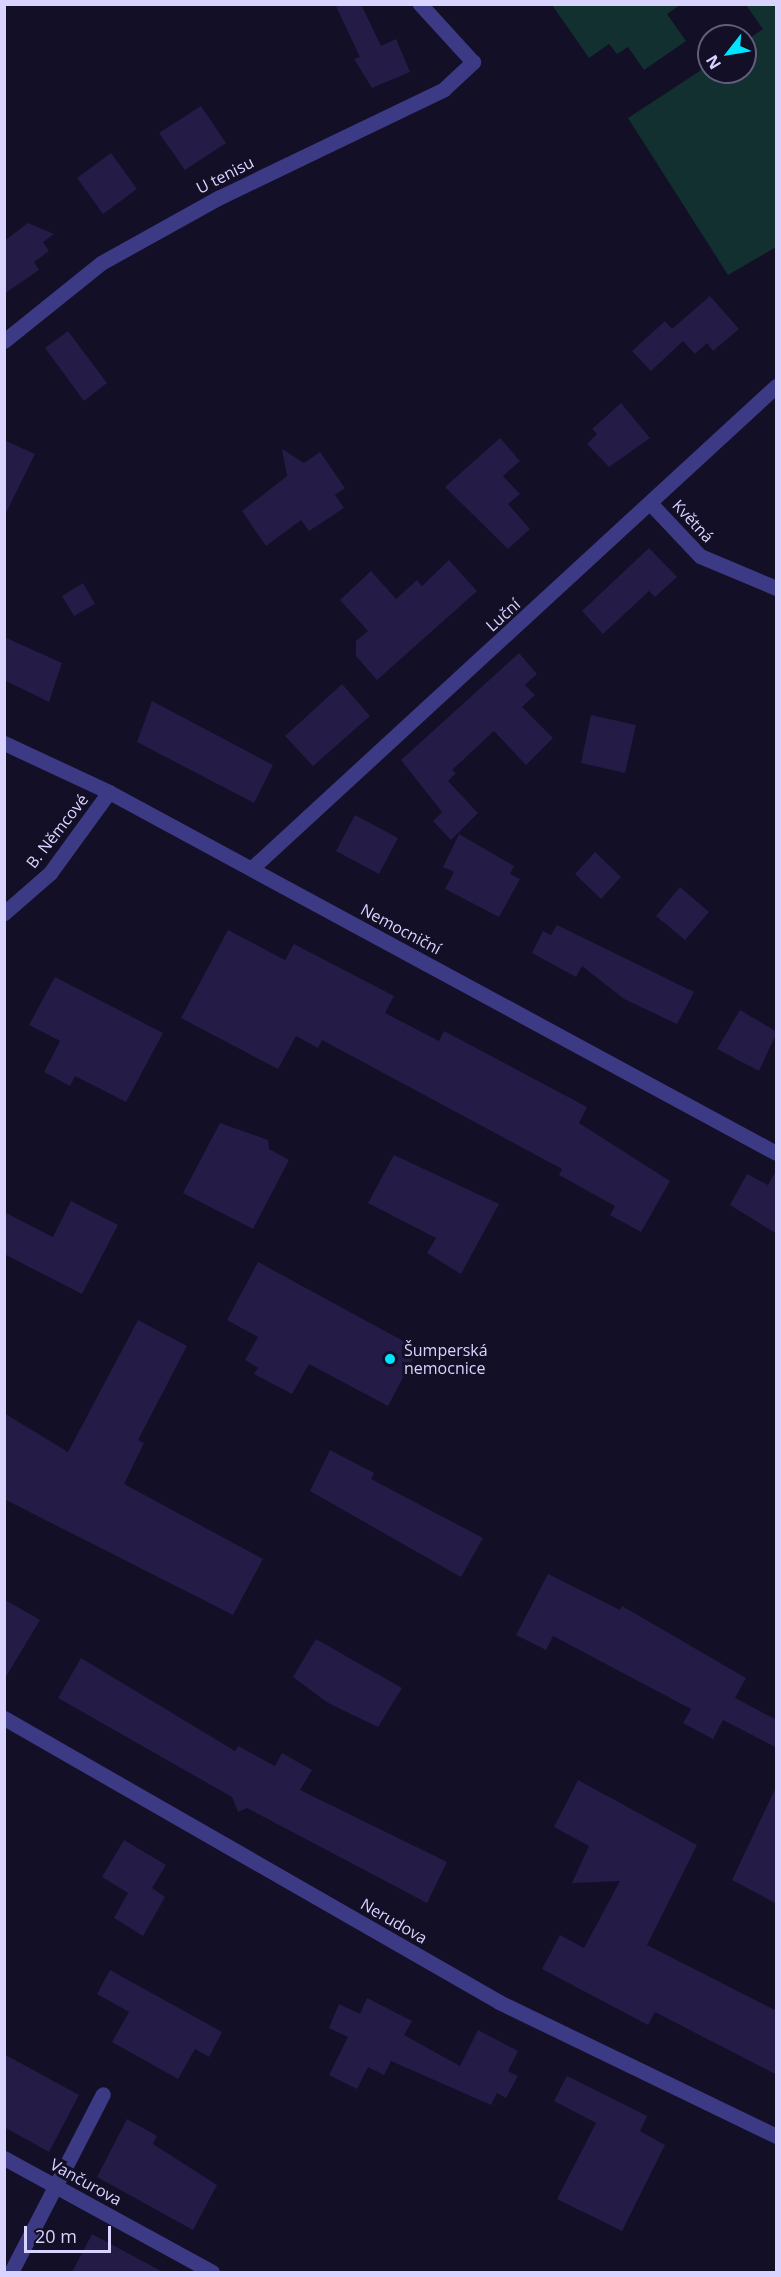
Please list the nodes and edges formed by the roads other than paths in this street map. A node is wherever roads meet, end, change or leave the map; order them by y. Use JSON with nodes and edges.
{"nodes":[{"id":1,"x":420,"y":4,"type":"edge"},
{"id":2,"x":4,"y":341,"type":"edge"},
{"id":3,"x":777,"y":386,"type":"edge"},
{"id":4,"x":651,"y":504,"type":"junction"},
{"id":5,"x":777,"y":588,"type":"edge"},
{"id":6,"x":4,"y":743,"type":"edge"},
{"id":7,"x":110,"y":792,"type":"junction"},
{"id":8,"x":252,"y":868,"type":"junction"},
{"id":9,"x":4,"y":913,"type":"edge"},
{"id":10,"x":777,"y":1153,"type":"edge"},
{"id":11,"x":4,"y":1718,"type":"edge"},
{"id":12,"x":103,"y":2094,"type":"dead end"},
{"id":13,"x":777,"y":2136,"type":"edge"},
{"id":14,"x":4,"y":2158,"type":"edge"},
{"id":15,"x":56,"y":2186,"type":"junction"},
{"id":16,"x":11,"y":2272,"type":"edge"},
{"id":17,"x":212,"y":2272,"type":"edge"}],
"edges":[{"from":1,"to":2,"type":"street","name":"U tenisu"},
{"from":3,"to":4,"type":"street","name":"Luční"},
{"from":4,"to":5,"type":"street","name":"Květná"},
{"from":4,"to":8,"type":"street","name":"Luční"},
{"from":6,"to":7,"type":"street","name":"Nemocniční"},
{"from":7,"to":8,"type":"street","name":"Nemocniční"},
{"from":7,"to":9,"type":"street","name":"B. Němcové"},
{"from":8,"to":10,"type":"street","name":"Nemocniční"},
{"from":11,"to":13,"type":"street","name":"Nerudova"},
{"from":12,"to":15,"type":"street"},
{"from":14,"to":15,"type":"street","name":"Vančurova"},
{"from":15,"to":16,"type":"street"},
{"from":15,"to":17,"type":"street","name":"Vančurova"}]}
